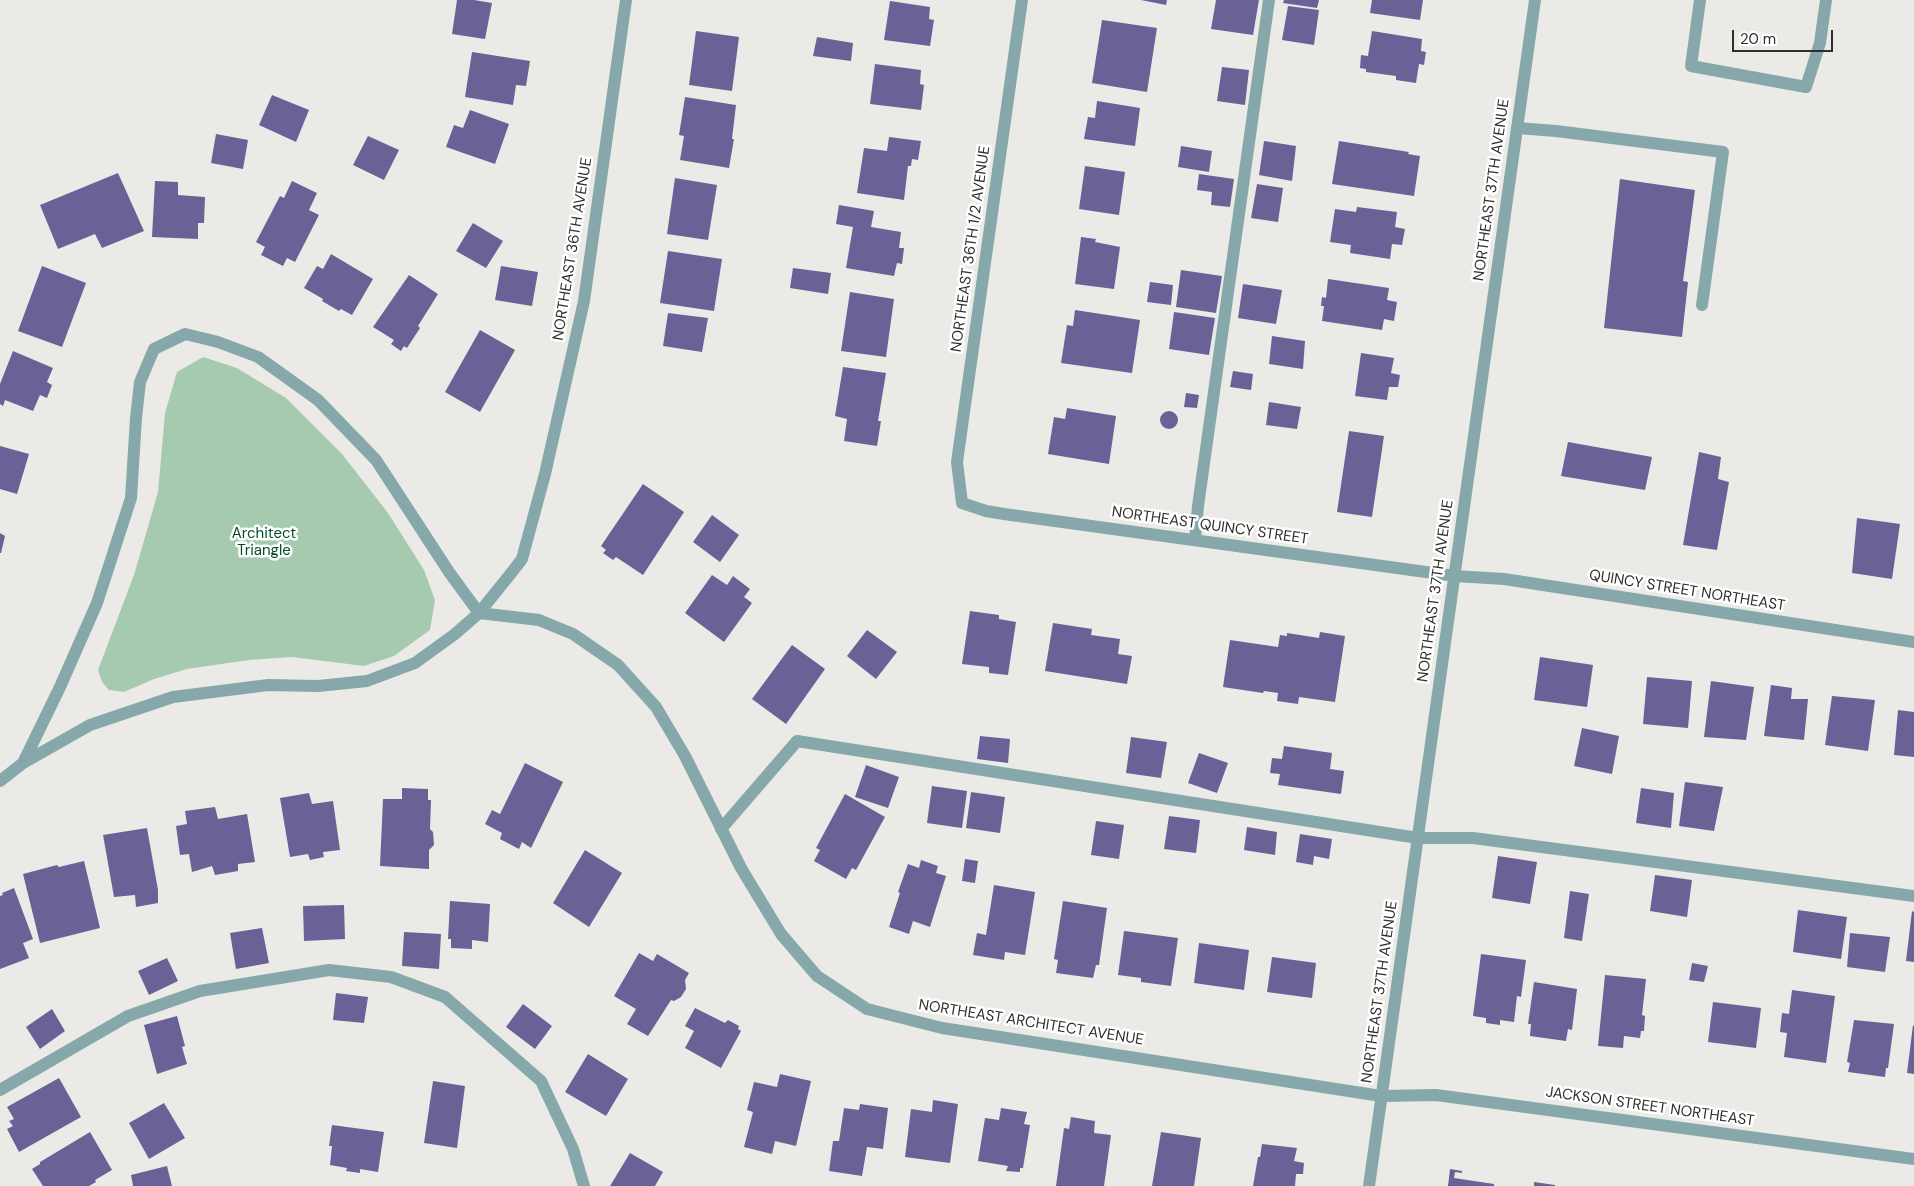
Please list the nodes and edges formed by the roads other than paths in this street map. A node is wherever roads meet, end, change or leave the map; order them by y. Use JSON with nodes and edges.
{"nodes":[{"id":1,"x":626,"y":0,"type":"edge"},
{"id":2,"x":1022,"y":0,"type":"edge"},
{"id":3,"x":1270,"y":0,"type":"edge"},
{"id":4,"x":1535,"y":0,"type":"edge"},
{"id":5,"x":1700,"y":0,"type":"edge"},
{"id":6,"x":1826,"y":0,"type":"edge"},
{"id":7,"x":1517,"y":128,"type":"junction"},
{"id":8,"x":1702,"y":305,"type":"dead end"},
{"id":9,"x":962,"y":503,"type":"joint"},
{"id":10,"x":1195,"y":540,"type":"junction"},
{"id":11,"x":1454,"y":576,"type":"junction"},
{"id":12,"x":479,"y":613,"type":"junction"},
{"id":13,"x":1914,"y":642,"type":"edge"},
{"id":14,"x":23,"y":763,"type":"junction"},
{"id":15,"x":0,"y":781,"type":"edge"},
{"id":16,"x":721,"y":829,"type":"junction"},
{"id":17,"x":1418,"y":838,"type":"junction"},
{"id":18,"x":1914,"y":896,"type":"edge"},
{"id":19,"x":0,"y":1090,"type":"edge"},
{"id":20,"x":1382,"y":1096,"type":"junction"},
{"id":21,"x":1914,"y":1159,"type":"edge"},
{"id":22,"x":584,"y":1186,"type":"edge"},
{"id":23,"x":1369,"y":1186,"type":"edge"}],
"edges":[{"from":1,"to":12,"type":"street","name":"NORTHEAST 36TH AVENUE"},
{"from":2,"to":9,"type":"street","name":"NORTHEAST 36TH 1/2 AVENUE"},
{"from":3,"to":10,"type":"street"},
{"from":4,"to":7,"type":"street","name":"NORTHEAST 37TH AVENUE"},
{"from":5,"to":6,"type":"street"},
{"from":7,"to":8,"type":"street"},
{"from":7,"to":11,"type":"street","name":"NORTHEAST 37TH AVENUE"},
{"from":9,"to":10,"type":"street","name":"NORTHEAST QUINCY STREET"},
{"from":10,"to":11,"type":"street","name":"NORTHEAST QUINCY STREET"},
{"from":11,"to":13,"type":"street","name":"QUINCY STREET NORTHEAST"},
{"from":11,"to":17,"type":"street","name":"NORTHEAST 37TH AVENUE"},
{"from":12,"to":14,"type":"street"},
{"from":12,"to":14,"type":"street"},
{"from":12,"to":16,"type":"street","name":"NORTHEAST ARCHITECT AVENUE"},
{"from":14,"to":15,"type":"street"},
{"from":16,"to":17,"type":"street"},
{"from":16,"to":20,"type":"street","name":"NORTHEAST ARCHITECT AVENUE"},
{"from":17,"to":18,"type":"street"},
{"from":17,"to":20,"type":"street","name":"NORTHEAST 37TH AVENUE"},
{"from":19,"to":22,"type":"street"},
{"from":20,"to":21,"type":"street","name":"JACKSON STREET NORTHEAST"},
{"from":20,"to":23,"type":"street","name":"NORTHEAST 37TH AVENUE"}]}
